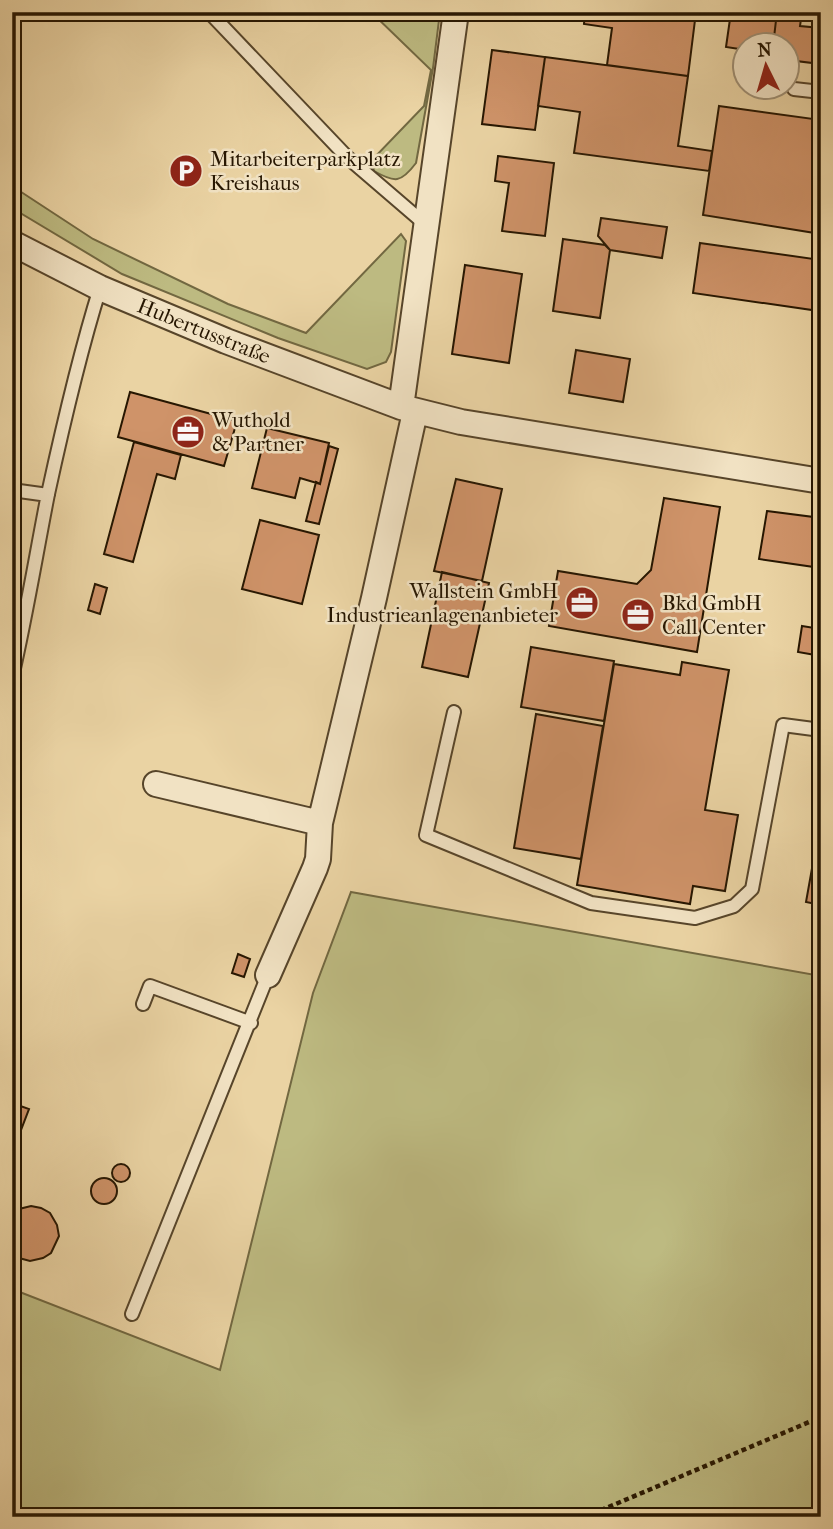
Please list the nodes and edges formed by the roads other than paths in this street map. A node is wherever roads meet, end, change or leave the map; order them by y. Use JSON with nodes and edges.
{"nodes":[{"id":1,"x":209,"y":12,"type":"edge"},
{"id":2,"x":456,"y":12,"type":"edge"},
{"id":3,"x":802,"y":90,"type":"edge"},
{"id":4,"x":821,"y":92,"type":"edge"},
{"id":5,"x":425,"y":223,"type":"junction"},
{"id":6,"x":12,"y":243,"type":"edge"},
{"id":7,"x":100,"y":288,"type":"junction"},
{"id":8,"x":408,"y":409,"type":"junction"},
{"id":9,"x":821,"y":481,"type":"edge"},
{"id":10,"x":12,"y":490,"type":"edge"},
{"id":11,"x":48,"y":495,"type":"junction"},
{"id":12,"x":12,"y":677,"type":"edge"},
{"id":13,"x":454,"y":712,"type":"dead end"},
{"id":14,"x":821,"y":730,"type":"edge"},
{"id":15,"x":156,"y":784,"type":"dead end"},
{"id":16,"x":320,"y":823,"type":"junction"},
{"id":17,"x":268,"y":975,"type":"joint"},
{"id":18,"x":143,"y":1004,"type":"dead end"},
{"id":19,"x":251,"y":1023,"type":"junction"},
{"id":20,"x":132,"y":1314,"type":"dead end"}],
"edges":[{"from":1,"to":5,"type":"lane"},
{"from":2,"to":5,"type":"street"},
{"from":3,"to":4,"type":"lane"},
{"from":5,"to":8,"type":"street"},
{"from":6,"to":7,"type":"street","name":"Hubertusstraße"},
{"from":7,"to":8,"type":"street","name":"Hubertusstraße"},
{"from":7,"to":11,"type":"lane"},
{"from":8,"to":9,"type":"street","name":"Hubertusstraße"},
{"from":8,"to":16,"type":"street"},
{"from":10,"to":11,"type":"lane"},
{"from":11,"to":12,"type":"lane"},
{"from":13,"to":14,"type":"lane"},
{"from":15,"to":16,"type":"street"},
{"from":16,"to":17,"type":"street"},
{"from":17,"to":19,"type":"lane"},
{"from":18,"to":19,"type":"lane"},
{"from":19,"to":20,"type":"lane"}]}
